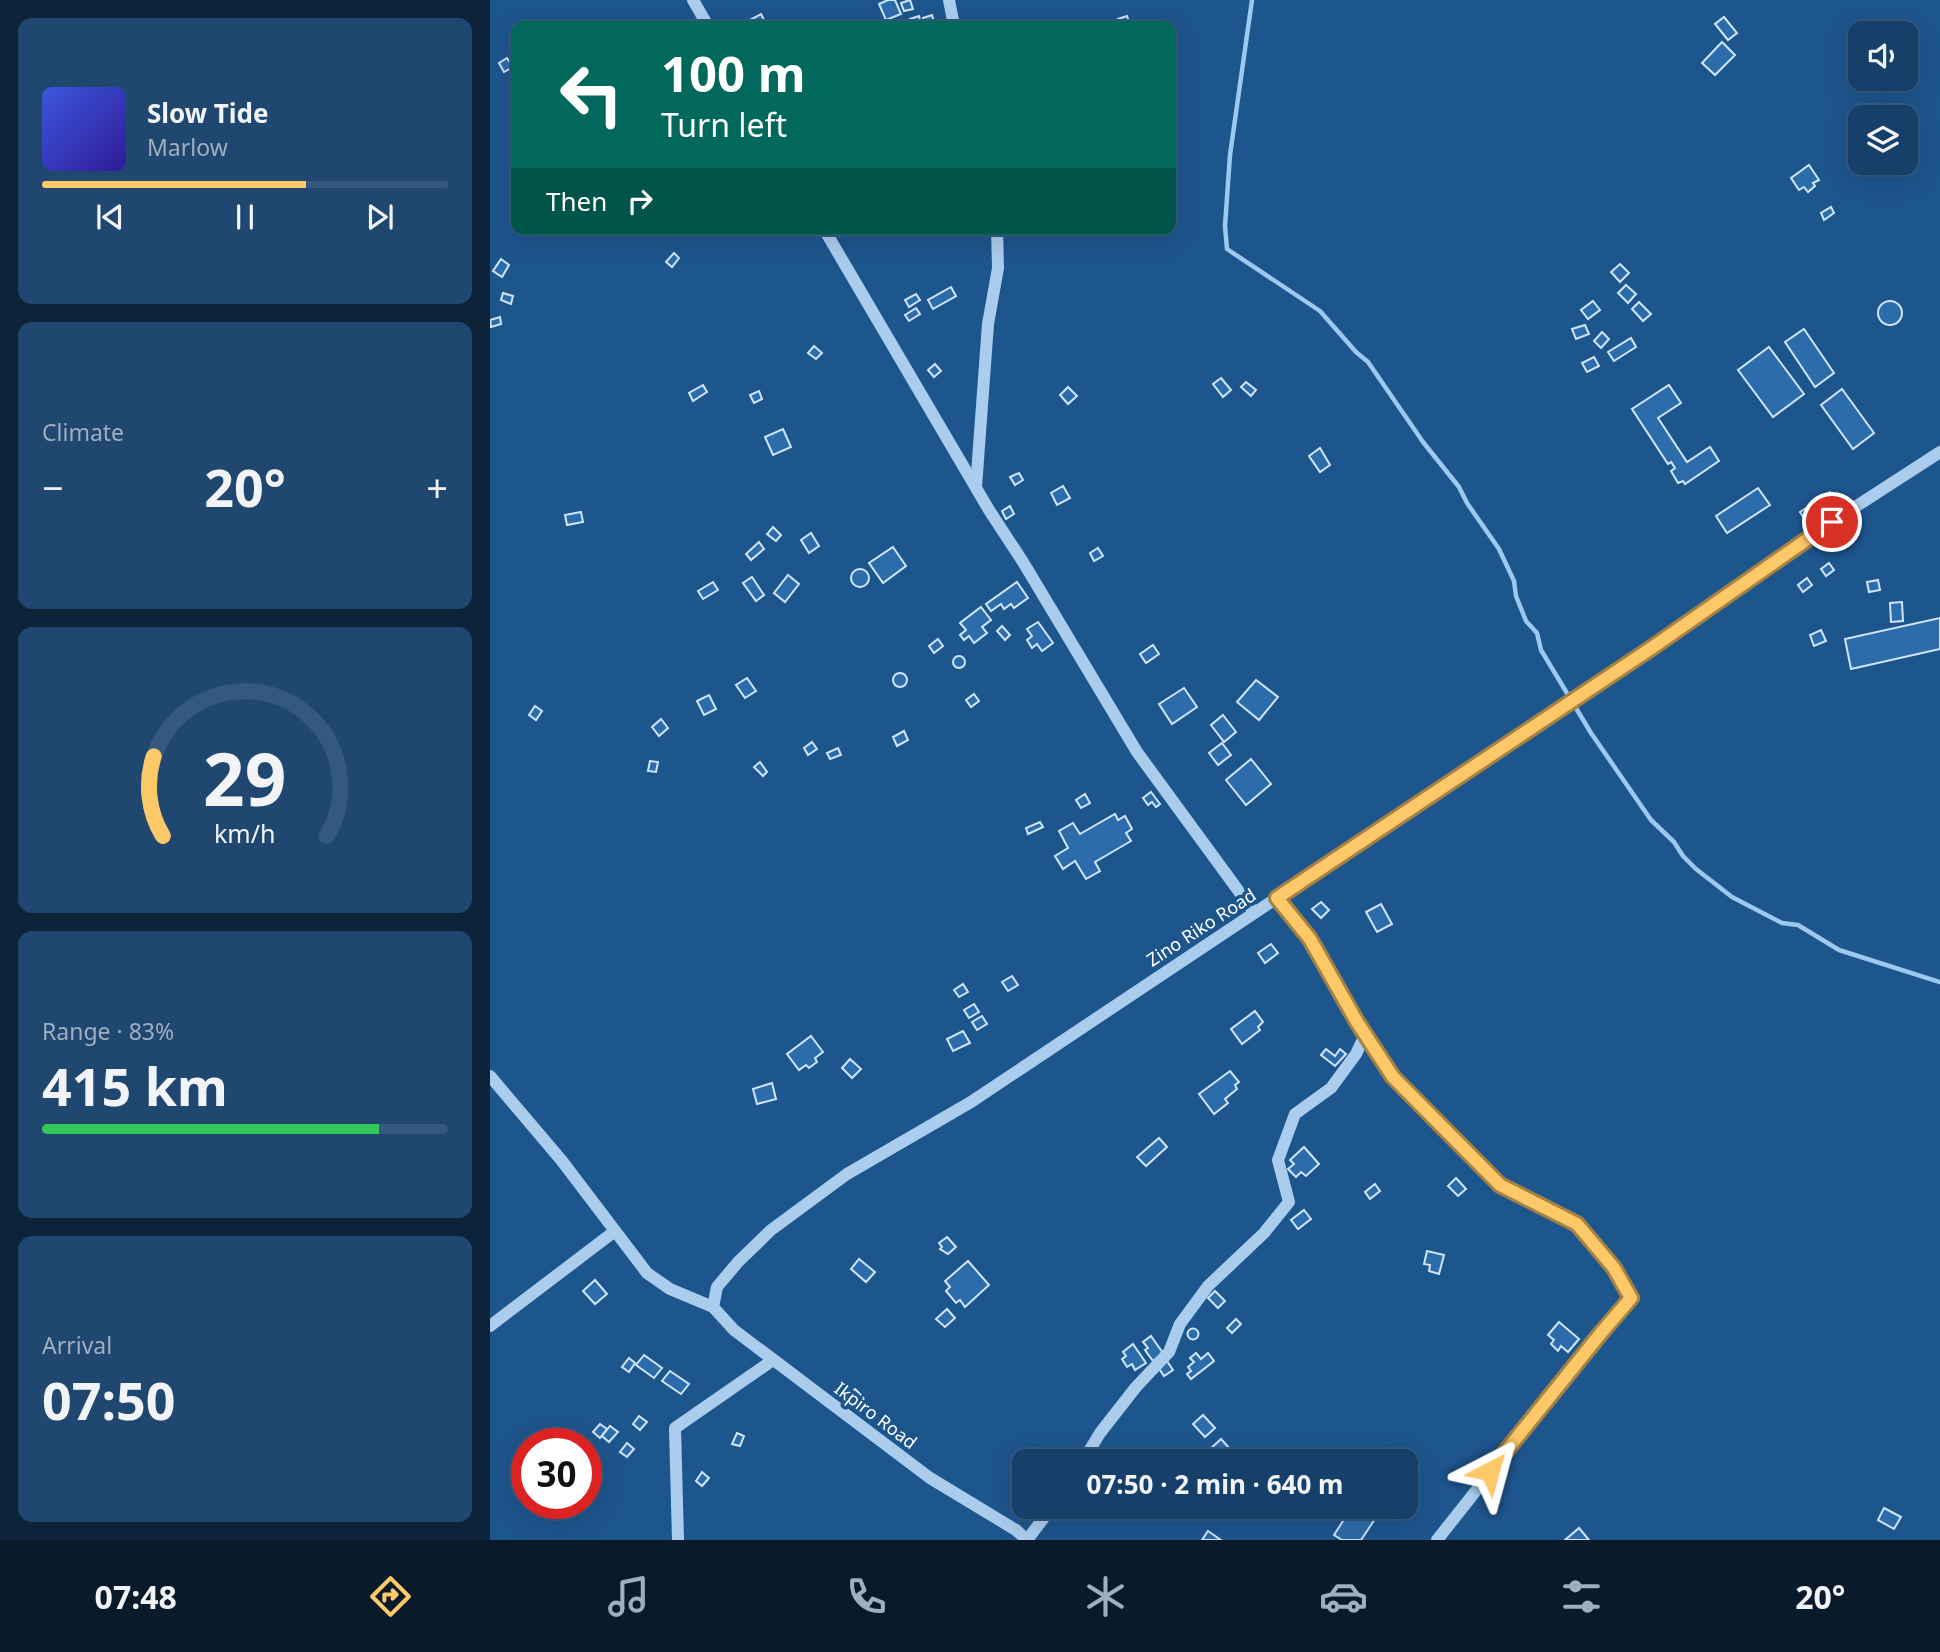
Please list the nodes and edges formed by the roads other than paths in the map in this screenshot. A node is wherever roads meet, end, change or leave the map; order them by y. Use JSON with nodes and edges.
{"nodes":[{"id":1,"x":693,"y":0,"type":"edge"},
{"id":2,"x":949,"y":0,"type":"edge"},
{"id":3,"x":705,"y":21,"type":"edge"},
{"id":4,"x":953,"y":21,"type":"edge"},
{"id":5,"x":828,"y":235,"type":"edge"},
{"id":6,"x":997,"y":235,"type":"edge"},
{"id":7,"x":1940,"y":452,"type":"edge"},
{"id":8,"x":976,"y":488,"type":"junction"},
{"id":9,"x":1277,"y":898,"type":"junction"},
{"id":10,"x":1254,"y":912,"type":"junction"},
{"id":11,"x":1365,"y":1035,"type":"junction"},
{"id":12,"x":490,"y":1076,"type":"edge"},
{"id":13,"x":615,"y":1231,"type":"junction"},
{"id":14,"x":713,"y":1307,"type":"junction"},
{"id":15,"x":490,"y":1326,"type":"edge"},
{"id":16,"x":773,"y":1360,"type":"junction"},
{"id":17,"x":1090,"y":1449,"type":"edge"},
{"id":18,"x":1043,"y":1519,"type":"edge"},
{"id":19,"x":678,"y":1540,"type":"edge"},
{"id":20,"x":1027,"y":1540,"type":"edge"},
{"id":21,"x":1437,"y":1540,"type":"edge"}],
"edges":[{"from":1,"to":3,"type":"street"},
{"from":2,"to":4,"type":"street"},
{"from":5,"to":8,"type":"street"},
{"from":6,"to":8,"type":"street"},
{"from":7,"to":9,"type":"street","name":"Zino Riko Road"},
{"from":8,"to":10,"type":"street"},
{"from":9,"to":10,"type":"street","name":"Zino Riko Road"},
{"from":9,"to":11,"type":"street"},
{"from":10,"to":14,"type":"street","name":"Zino Riko Road"},
{"from":11,"to":17,"type":"street"},
{"from":11,"to":21,"type":"street"},
{"from":12,"to":13,"type":"street"},
{"from":13,"to":14,"type":"street"},
{"from":13,"to":15,"type":"street"},
{"from":14,"to":16,"type":"street","name":"Ikpiro Road"},
{"from":16,"to":19,"type":"street"},
{"from":16,"to":20,"type":"street","name":"Ikpiro Road"},
{"from":18,"to":20,"type":"street"}]}
